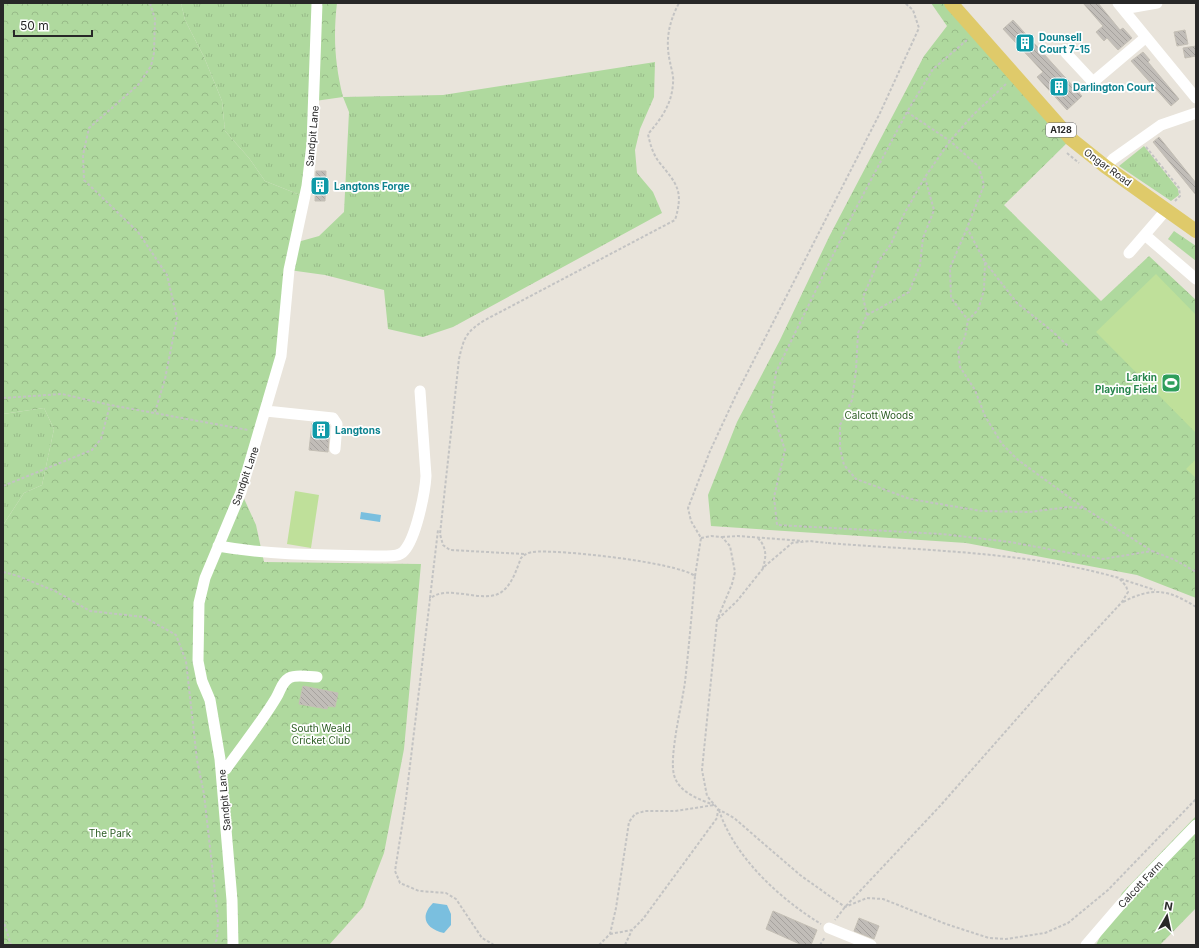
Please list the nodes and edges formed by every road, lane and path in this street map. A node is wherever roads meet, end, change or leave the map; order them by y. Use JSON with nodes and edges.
{"nodes":[{"id":1,"x":150,"y":3,"type":"edge"},
{"id":2,"x":317,"y":3,"type":"edge"},
{"id":3,"x":680,"y":3,"type":"edge"},
{"id":4,"x":905,"y":3,"type":"edge"},
{"id":5,"x":951,"y":3,"type":"edge"},
{"id":6,"x":1157,"y":3,"type":"edge"},
{"id":7,"x":1121,"y":6,"type":"edge"},
{"id":8,"x":976,"y":33,"type":"junction"},
{"id":9,"x":1146,"y":38,"type":"junction"},
{"id":10,"x":1066,"y":53,"type":"dead end"},
{"id":11,"x":1015,"y":77,"type":"junction"},
{"id":12,"x":1196,"y":98,"type":"edge"},
{"id":13,"x":907,"y":112,"type":"junction"},
{"id":14,"x":1196,"y":113,"type":"edge"},
{"id":15,"x":1139,"y":139,"type":"junction"},
{"id":16,"x":950,"y":141,"type":"junction"},
{"id":17,"x":1106,"y":167,"type":"junction"},
{"id":18,"x":925,"y":177,"type":"junction"},
{"id":19,"x":1167,"y":209,"type":"junction"},
{"id":20,"x":967,"y":228,"type":"junction"},
{"id":21,"x":1196,"y":231,"type":"edge"},
{"id":22,"x":1145,"y":235,"type":"junction"},
{"id":23,"x":1129,"y":253,"type":"dead end"},
{"id":24,"x":985,"y":262,"type":"junction"},
{"id":25,"x":1196,"y":279,"type":"edge"},
{"id":26,"x":867,"y":315,"type":"junction"},
{"id":27,"x":968,"y":320,"type":"junction"},
{"id":28,"x":1068,"y":346,"type":"dead end"},
{"id":29,"x":420,"y":392,"type":"dead end"},
{"id":30,"x":3,"y":398,"type":"edge"},
{"id":31,"x":110,"y":405,"type":"junction"},
{"id":32,"x":266,"y":411,"type":"junction"},
{"id":33,"x":155,"y":412,"type":"junction"},
{"id":34,"x":260,"y":432,"type":"junction"},
{"id":35,"x":335,"y":449,"type":"dead end"},
{"id":36,"x":3,"y":486,"type":"edge"},
{"id":37,"x":1084,"y":508,"type":"junction"},
{"id":38,"x":440,"y":521,"type":"junction"},
{"id":39,"x":722,"y":537,"type":"junction"},
{"id":40,"x":701,"y":538,"type":"junction"},
{"id":41,"x":758,"y":538,"type":"junction"},
{"id":42,"x":810,"y":541,"type":"junction"},
{"id":43,"x":218,"y":546,"type":"junction"},
{"id":44,"x":1152,"y":551,"type":"junction"},
{"id":45,"x":525,"y":554,"type":"junction"},
{"id":46,"x":3,"y":572,"type":"edge"},
{"id":47,"x":1196,"y":572,"type":"edge"},
{"id":48,"x":761,"y":574,"type":"junction"},
{"id":49,"x":695,"y":576,"type":"junction"},
{"id":50,"x":1119,"y":578,"type":"junction"},
{"id":51,"x":1156,"y":591,"type":"junction"},
{"id":52,"x":430,"y":599,"type":"junction"},
{"id":53,"x":1122,"y":602,"type":"junction"},
{"id":54,"x":1196,"y":607,"type":"edge"},
{"id":55,"x":717,"y":620,"type":"junction"},
{"id":56,"x":317,"y":677,"type":"dead end"},
{"id":57,"x":221,"y":770,"type":"junction"},
{"id":58,"x":1196,"y":799,"type":"edge"},
{"id":59,"x":714,"y":805,"type":"junction"},
{"id":60,"x":718,"y":809,"type":"junction"},
{"id":61,"x":1196,"y":825,"type":"edge"},
{"id":62,"x":845,"y":907,"type":"junction"},
{"id":63,"x":3,"y":919,"type":"edge"},
{"id":64,"x":829,"y":928,"type":"junction"},
{"id":65,"x":632,"y":930,"type":"junction"},
{"id":66,"x":610,"y":934,"type":"junction"},
{"id":67,"x":11,"y":945,"type":"edge"},
{"id":68,"x":214,"y":945,"type":"edge"},
{"id":69,"x":233,"y":945,"type":"edge"},
{"id":70,"x":494,"y":945,"type":"edge"},
{"id":71,"x":599,"y":945,"type":"edge"},
{"id":72,"x":625,"y":945,"type":"edge"},
{"id":73,"x":871,"y":945,"type":"edge"},
{"id":74,"x":1086,"y":945,"type":"edge"}],
"edges":[{"from":1,"to":33,"type":"path"},
{"from":2,"to":32,"type":"street","name":"Sandpit Lane"},
{"from":3,"to":38,"type":"path"},
{"from":4,"to":40,"type":"path"},
{"from":5,"to":8,"type":"main road","name":"Ongar Road","number":"A128"},
{"from":6,"to":7,"type":"street"},
{"from":7,"to":9,"type":"street"},
{"from":8,"to":11,"type":"main road","name":"Ongar Road","number":"A128"},
{"from":8,"to":13,"type":"path"},
{"from":9,"to":10,"type":"street"},
{"from":9,"to":12,"type":"street"},
{"from":11,"to":16,"type":"path"},
{"from":11,"to":17,"type":"main road","name":"Ongar Road","number":"A128"},
{"from":13,"to":16,"type":"path"},
{"from":13,"to":44,"type":"path"},
{"from":14,"to":15,"type":"street"},
{"from":15,"to":17,"type":"street"},
{"from":15,"to":19,"type":"path"},
{"from":16,"to":18,"type":"path"},
{"from":16,"to":20,"type":"path"},
{"from":17,"to":19,"type":"main road","name":"Ongar Road","number":"A128"},
{"from":18,"to":26,"type":"path"},
{"from":18,"to":26,"type":"path"},
{"from":19,"to":21,"type":"main road","name":"Ongar Road","number":"A128"},
{"from":19,"to":22,"type":"street"},
{"from":20,"to":24,"type":"path"},
{"from":20,"to":27,"type":"path"},
{"from":22,"to":23,"type":"street"},
{"from":22,"to":25,"type":"street"},
{"from":24,"to":27,"type":"path"},
{"from":24,"to":28,"type":"path"},
{"from":26,"to":37,"type":"path"},
{"from":27,"to":37,"type":"path"},
{"from":29,"to":43,"type":"street"},
{"from":30,"to":31,"type":"path"},
{"from":31,"to":33,"type":"path"},
{"from":31,"to":36,"type":"path"},
{"from":32,"to":34,"type":"street","name":"Sandpit Lane"},
{"from":32,"to":35,"type":"street"},
{"from":33,"to":34,"type":"path"},
{"from":34,"to":43,"type":"street","name":"Sandpit Lane"},
{"from":37,"to":44,"type":"path"},
{"from":38,"to":45,"type":"path"},
{"from":38,"to":52,"type":"path"},
{"from":39,"to":40,"type":"path"},
{"from":39,"to":41,"type":"path"},
{"from":39,"to":55,"type":"path"},
{"from":40,"to":49,"type":"path"},
{"from":41,"to":42,"type":"path"},
{"from":41,"to":48,"type":"path"},
{"from":42,"to":48,"type":"path"},
{"from":42,"to":50,"type":"path"},
{"from":43,"to":57,"type":"street","name":"Sandpit Lane"},
{"from":44,"to":47,"type":"path"},
{"from":45,"to":49,"type":"path"},
{"from":45,"to":52,"type":"path"},
{"from":46,"to":68,"type":"path"},
{"from":48,"to":55,"type":"path"},
{"from":49,"to":59,"type":"path"},
{"from":50,"to":51,"type":"path"},
{"from":50,"to":53,"type":"path"},
{"from":51,"to":53,"type":"path"},
{"from":51,"to":54,"type":"path"},
{"from":52,"to":70,"type":"path"},
{"from":53,"to":62,"type":"path"},
{"from":55,"to":59,"type":"path"},
{"from":56,"to":57,"type":"street"},
{"from":57,"to":69,"type":"street","name":"Sandpit Lane"},
{"from":58,"to":62,"type":"path"},
{"from":59,"to":60,"type":"path"},
{"from":59,"to":66,"type":"path"},
{"from":60,"to":62,"type":"path"},
{"from":60,"to":64,"type":"path"},
{"from":60,"to":65,"type":"path"},
{"from":61,"to":74,"type":"street","name":"Calcott Farm"},
{"from":62,"to":64,"type":"path"},
{"from":63,"to":67,"type":"path"},
{"from":64,"to":73,"type":"street"},
{"from":65,"to":66,"type":"path"},
{"from":65,"to":72,"type":"path"},
{"from":66,"to":71,"type":"path"}]}
